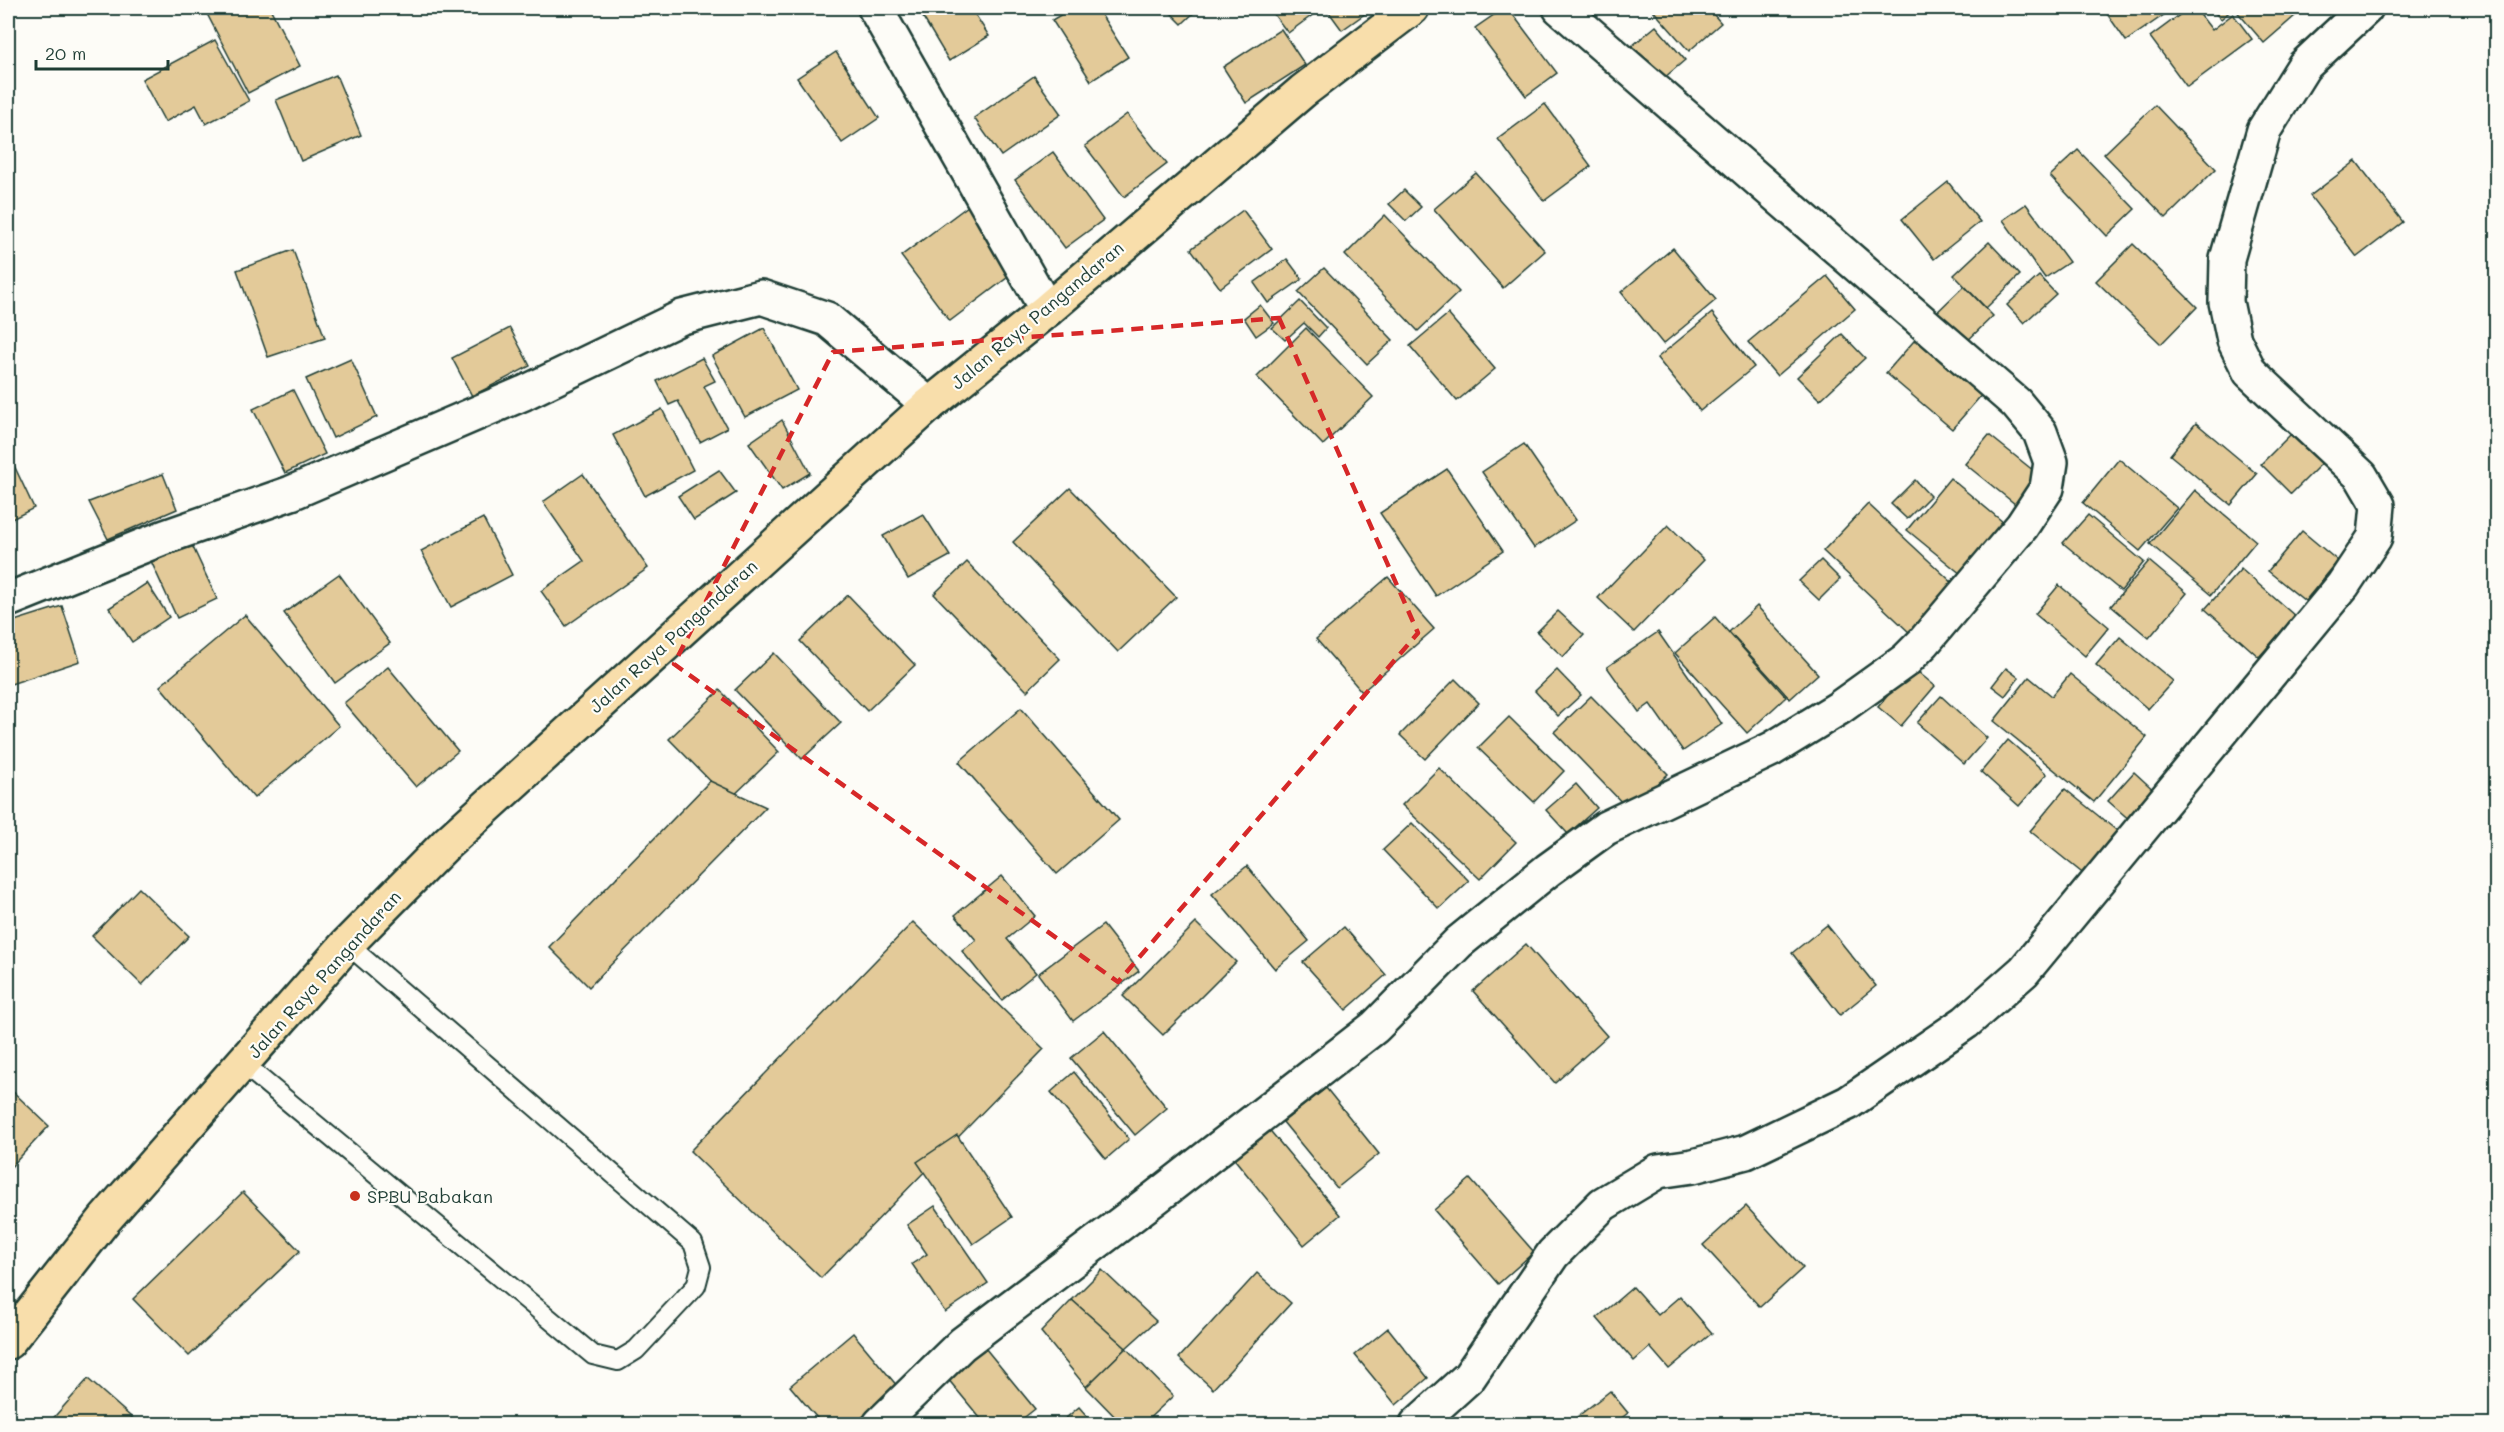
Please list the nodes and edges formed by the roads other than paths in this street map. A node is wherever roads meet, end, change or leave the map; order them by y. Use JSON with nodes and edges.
{"nodes":[{"id":1,"x":875,"y":8,"type":"edge"},
{"id":2,"x":1412,"y":8,"type":"edge"},
{"id":3,"x":1560,"y":8,"type":"edge"},
{"id":4,"x":2366,"y":8,"type":"edge"},
{"id":5,"x":1047,"y":310,"type":"junction"},
{"id":6,"x":929,"y":405,"type":"junction"},
{"id":7,"x":8,"y":600,"type":"edge"},
{"id":8,"x":347,"y":944,"type":"junction"},
{"id":9,"x":243,"y":1064,"type":"junction"},
{"id":10,"x":8,"y":1342,"type":"edge"},
{"id":11,"x":880,"y":1425,"type":"edge"},
{"id":12,"x":1417,"y":1425,"type":"edge"}],
"edges":[{"from":1,"to":5,"type":"street"},
{"from":2,"to":5,"type":"highway","name":"Jalan Raya Pangandaran"},
{"from":3,"to":11,"type":"street"},
{"from":4,"to":12,"type":"street"},
{"from":5,"to":6,"type":"highway","name":"Jalan Raya Pangandaran"},
{"from":6,"to":7,"type":"street"},
{"from":6,"to":8,"type":"highway","name":"Jalan Raya Pangandaran"},
{"from":8,"to":9,"type":"highway","name":"Jalan Raya Pangandaran"},
{"from":8,"to":9,"type":"lane"},
{"from":9,"to":10,"type":"highway","name":"Jalan Raya Pangandaran"}]}
